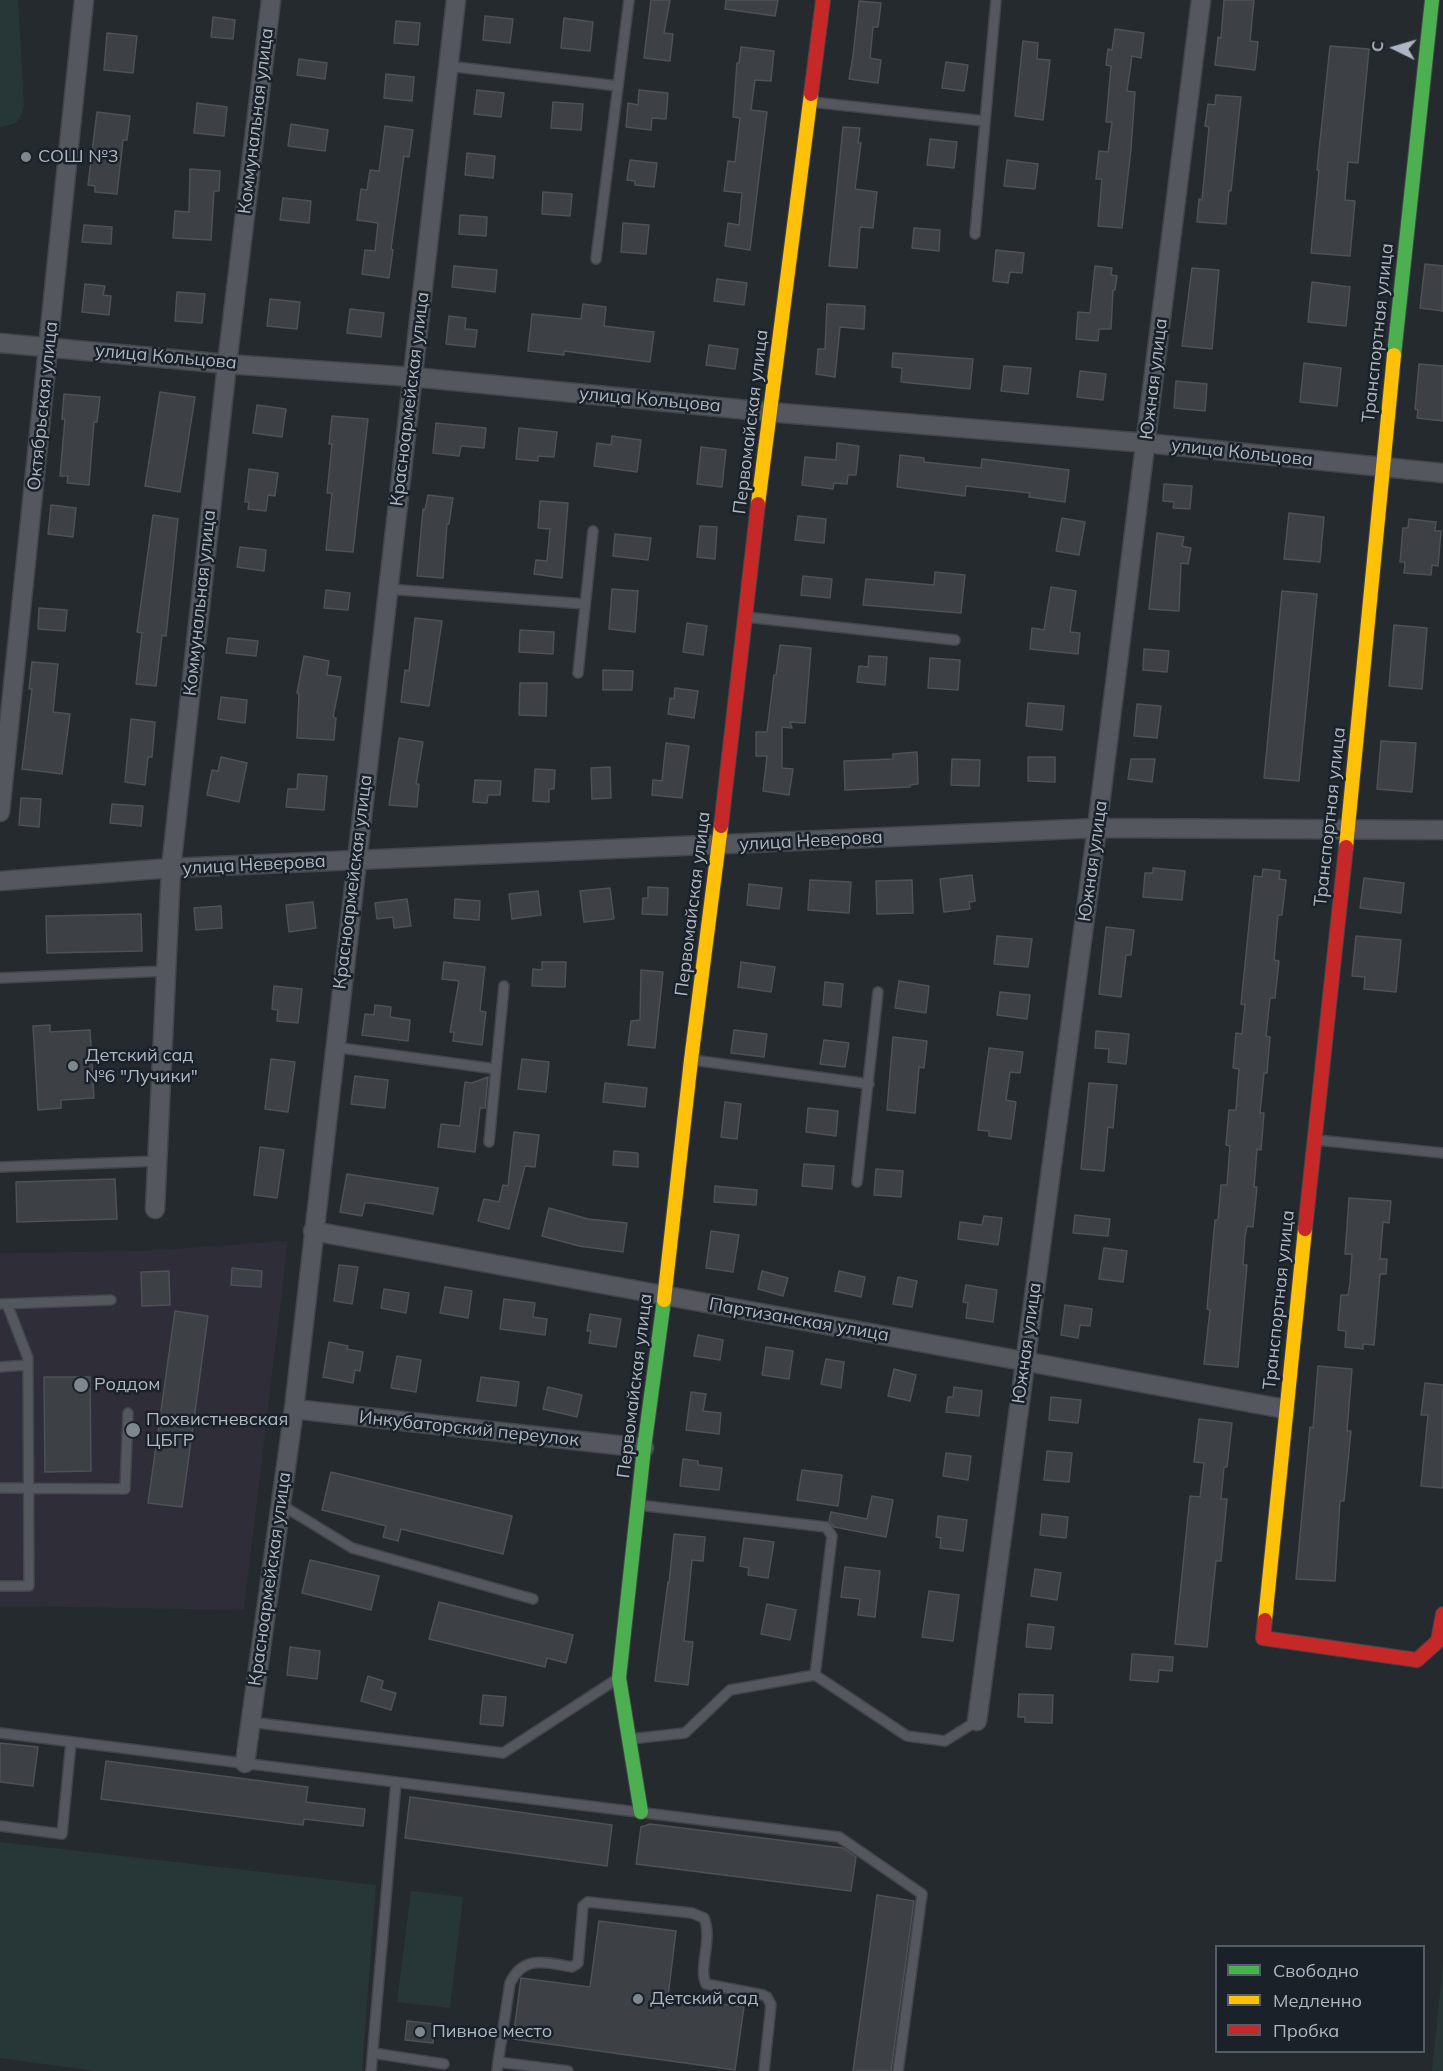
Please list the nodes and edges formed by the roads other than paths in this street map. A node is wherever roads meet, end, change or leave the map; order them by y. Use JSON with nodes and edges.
{"nodes":[{"id":1,"x":84,"y":0,"type":"edge"},
{"id":2,"x":271,"y":0,"type":"edge"},
{"id":3,"x":456,"y":0,"type":"edge"},
{"id":4,"x":629,"y":0,"type":"edge"},
{"id":5,"x":823,"y":0,"type":"edge"},
{"id":6,"x":996,"y":0,"type":"edge"},
{"id":7,"x":1201,"y":0,"type":"edge"},
{"id":8,"x":1432,"y":0,"type":"edge"},
{"id":9,"x":448,"y":66,"type":"junction"},
{"id":10,"x":618,"y":86,"type":"junction"},
{"id":11,"x":810,"y":102,"type":"junction"},
{"id":12,"x":984,"y":121,"type":"junction"},
{"id":13,"x":975,"y":234,"type":"dead end"},
{"id":14,"x":596,"y":259,"type":"dead end"},
{"id":15,"x":0,"y":343,"type":"edge"},
{"id":16,"x":50,"y":346,"type":"junction"},
{"id":17,"x":227,"y":364,"type":"junction"},
{"id":18,"x":413,"y":377,"type":"junction"},
{"id":19,"x":769,"y":411,"type":"junction"},
{"id":20,"x":1146,"y":443,"type":"junction"},
{"id":21,"x":1382,"y":467,"type":"junction"},
{"id":22,"x":1443,"y":473,"type":"edge"},
{"id":23,"x":593,"y":531,"type":"dead end"},
{"id":24,"x":388,"y":588,"type":"junction"},
{"id":25,"x":585,"y":604,"type":"junction"},
{"id":26,"x":746,"y":617,"type":"junction"},
{"id":27,"x":956,"y":640,"type":"dead end"},
{"id":28,"x":578,"y":673,"type":"dead end"},
{"id":29,"x":0,"y":812,"type":"edge"},
{"id":30,"x":1098,"y":828,"type":"junction"},
{"id":31,"x":1348,"y":829,"type":"junction"},
{"id":32,"x":1443,"y":830,"type":"edge"},
{"id":33,"x":719,"y":845,"type":"junction"},
{"id":34,"x":356,"y":860,"type":"junction"},
{"id":35,"x":171,"y":868,"type":"junction"},
{"id":36,"x":0,"y":881,"type":"edge"},
{"id":37,"x":166,"y":971,"type":"junction"},
{"id":38,"x":0,"y":978,"type":"edge"},
{"id":39,"x":504,"y":986,"type":"dead end"},
{"id":40,"x":878,"y":992,"type":"dead end"},
{"id":41,"x":334,"y":1047,"type":"junction"},
{"id":42,"x":691,"y":1060,"type":"junction"},
{"id":43,"x":496,"y":1069,"type":"junction"},
{"id":44,"x":869,"y":1084,"type":"junction"},
{"id":45,"x":1315,"y":1140,"type":"junction"},
{"id":46,"x":489,"y":1142,"type":"dead end"},
{"id":47,"x":1443,"y":1153,"type":"edge"},
{"id":48,"x":158,"y":1161,"type":"junction"},
{"id":49,"x":0,"y":1167,"type":"edge"},
{"id":50,"x":857,"y":1182,"type":"dead end"},
{"id":51,"x":155,"y":1209,"type":"dead end"},
{"id":52,"x":313,"y":1231,"type":"junction"},
{"id":53,"x":665,"y":1295,"type":"junction"},
{"id":54,"x":111,"y":1300,"type":"dead end"},
{"id":55,"x":4,"y":1304,"type":"edge"},
{"id":56,"x":1025,"y":1360,"type":"junction"},
{"id":57,"x":27,"y":1365,"type":"junction"},
{"id":58,"x":0,"y":1367,"type":"edge"},
{"id":59,"x":294,"y":1409,"type":"junction"},
{"id":60,"x":1285,"y":1409,"type":"junction"},
{"id":61,"x":128,"y":1413,"type":"dead end"},
{"id":62,"x":645,"y":1448,"type":"junction"},
{"id":63,"x":0,"y":1488,"type":"edge"},
{"id":64,"x":29,"y":1488,"type":"junction"},
{"id":65,"x":280,"y":1504,"type":"junction"},
{"id":66,"x":638,"y":1505,"type":"junction"},
{"id":67,"x":0,"y":1586,"type":"edge"},
{"id":68,"x":533,"y":1599,"type":"dead end"},
{"id":69,"x":1443,"y":1614,"type":"edge"},
{"id":70,"x":815,"y":1675,"type":"junction"},
{"id":71,"x":619,"y":1678,"type":"junction"},
{"id":72,"x":977,"y":1721,"type":"joint"},
{"id":73,"x":250,"y":1722,"type":"junction"},
{"id":74,"x":0,"y":1733,"type":"edge"},
{"id":75,"x":629,"y":1740,"type":"junction"},
{"id":76,"x":71,"y":1742,"type":"junction"},
{"id":77,"x":245,"y":1763,"type":"junction"},
{"id":78,"x":396,"y":1782,"type":"junction"},
{"id":79,"x":641,"y":1812,"type":"junction"},
{"id":80,"x":0,"y":1826,"type":"edge"},
{"id":81,"x":373,"y":2053,"type":"junction"},
{"id":82,"x":444,"y":2064,"type":"dead end"},
{"id":83,"x":497,"y":2067,"type":"edge"},
{"id":84,"x":371,"y":2071,"type":"edge"},
{"id":85,"x":568,"y":2071,"type":"edge"},
{"id":86,"x":764,"y":2071,"type":"edge"},
{"id":87,"x":898,"y":2071,"type":"edge"}],
"edges":[{"from":1,"to":16,"type":"street","name":"Октябрьская улица"},
{"from":2,"to":17,"type":"street","name":"Коммунальная улица"},
{"from":3,"to":9,"type":"street","name":"Красноармейская улица"},
{"from":4,"to":10,"type":"lane"},
{"from":5,"to":11,"type":"street","name":"Первомайская улица"},
{"from":6,"to":12,"type":"lane"},
{"from":7,"to":20,"type":"street","name":"Южная улица"},
{"from":8,"to":21,"type":"street","name":"Транспортная улица"},
{"from":9,"to":10,"type":"lane"},
{"from":9,"to":18,"type":"street","name":"Красноармейская улица"},
{"from":10,"to":14,"type":"lane"},
{"from":11,"to":12,"type":"lane"},
{"from":11,"to":19,"type":"street","name":"Первомайская улица"},
{"from":12,"to":13,"type":"lane"},
{"from":15,"to":16,"type":"street","name":"улица Кольцова"},
{"from":16,"to":17,"type":"street","name":"улица Кольцова"},
{"from":16,"to":29,"type":"street","name":"Октябрьская улица"},
{"from":17,"to":18,"type":"street","name":"улица Кольцова"},
{"from":17,"to":35,"type":"street","name":"Коммунальная улица"},
{"from":18,"to":19,"type":"street","name":"улица Кольцова"},
{"from":18,"to":24,"type":"street","name":"Красноармейская улица"},
{"from":19,"to":20,"type":"street","name":"улица Кольцова"},
{"from":19,"to":26,"type":"street","name":"Первомайская улица"},
{"from":20,"to":21,"type":"street","name":"улица Кольцова"},
{"from":20,"to":30,"type":"street","name":"Южная улица"},
{"from":21,"to":22,"type":"street","name":"улица Кольцова"},
{"from":21,"to":31,"type":"street","name":"Транспортная улица"},
{"from":23,"to":25,"type":"lane"},
{"from":24,"to":25,"type":"lane"},
{"from":24,"to":34,"type":"street","name":"Красноармейская улица"},
{"from":25,"to":28,"type":"lane"},
{"from":26,"to":27,"type":"lane"},
{"from":26,"to":33,"type":"street","name":"Первомайская улица"},
{"from":30,"to":31,"type":"street","name":"улица Неверова"},
{"from":30,"to":33,"type":"street","name":"улица Неверова"},
{"from":30,"to":56,"type":"street","name":"Южная улица"},
{"from":31,"to":32,"type":"street","name":"улица Неверова"},
{"from":31,"to":45,"type":"street","name":"Транспортная улица"},
{"from":33,"to":34,"type":"street","name":"улица Неверова"},
{"from":33,"to":42,"type":"street","name":"Первомайская улица"},
{"from":34,"to":35,"type":"street","name":"улица Неверова"},
{"from":34,"to":41,"type":"street","name":"Красноармейская улица"},
{"from":35,"to":36,"type":"street","name":"улица Неверова"},
{"from":35,"to":37,"type":"street","name":"Коммунальная улица"},
{"from":37,"to":38,"type":"lane"},
{"from":37,"to":48,"type":"street","name":"Коммунальная улица"},
{"from":39,"to":43,"type":"lane"},
{"from":40,"to":44,"type":"lane"},
{"from":41,"to":43,"type":"lane"},
{"from":41,"to":52,"type":"street","name":"Красноармейская улица"},
{"from":42,"to":44,"type":"lane"},
{"from":42,"to":53,"type":"street","name":"Первомайская улица"},
{"from":43,"to":46,"type":"lane"},
{"from":44,"to":50,"type":"lane"},
{"from":45,"to":47,"type":"lane"},
{"from":45,"to":60,"type":"street","name":"Транспортная улица"},
{"from":48,"to":49,"type":"lane"},
{"from":48,"to":51,"type":"street","name":"Коммунальная улица"},
{"from":52,"to":53,"type":"street","name":"Партизанская улица"},
{"from":52,"to":59,"type":"street","name":"Красноармейская улица"},
{"from":53,"to":56,"type":"street","name":"Партизанская улица"},
{"from":53,"to":62,"type":"street","name":"Первомайская улица"},
{"from":54,"to":55,"type":"lane"},
{"from":55,"to":57,"type":"lane"},
{"from":56,"to":60,"type":"street","name":"Партизанская улица"},
{"from":56,"to":72,"type":"street","name":"Южная улица"},
{"from":57,"to":58,"type":"lane"},
{"from":57,"to":64,"type":"lane"},
{"from":59,"to":62,"type":"street","name":"Инкубаторский переулок"},
{"from":59,"to":65,"type":"street","name":"Красноармейская улица"},
{"from":60,"to":69,"type":"street","name":"Транспортная улица"},
{"from":61,"to":64,"type":"lane"},
{"from":62,"to":66,"type":"street","name":"Первомайская улица"},
{"from":63,"to":64,"type":"lane"},
{"from":64,"to":67,"type":"lane"},
{"from":65,"to":68,"type":"lane"},
{"from":65,"to":73,"type":"street","name":"Красноармейская улица"},
{"from":66,"to":70,"type":"lane"},
{"from":66,"to":71,"type":"street","name":"Первомайская улица"},
{"from":70,"to":72,"type":"lane"},
{"from":70,"to":75,"type":"lane"},
{"from":71,"to":73,"type":"lane"},
{"from":71,"to":75,"type":"street","name":"Первомайская улица"},
{"from":73,"to":77,"type":"street","name":"Красноармейская улица"},
{"from":74,"to":76,"type":"lane"},
{"from":75,"to":79,"type":"street","name":"Первомайская улица"},
{"from":76,"to":77,"type":"lane"},
{"from":76,"to":80,"type":"lane"},
{"from":77,"to":78,"type":"lane"},
{"from":78,"to":79,"type":"lane"},
{"from":78,"to":81,"type":"lane"},
{"from":79,"to":87,"type":"lane"},
{"from":81,"to":82,"type":"lane"},
{"from":81,"to":84,"type":"lane"},
{"from":83,"to":85,"type":"lane"},
{"from":83,"to":86,"type":"lane"}]}
